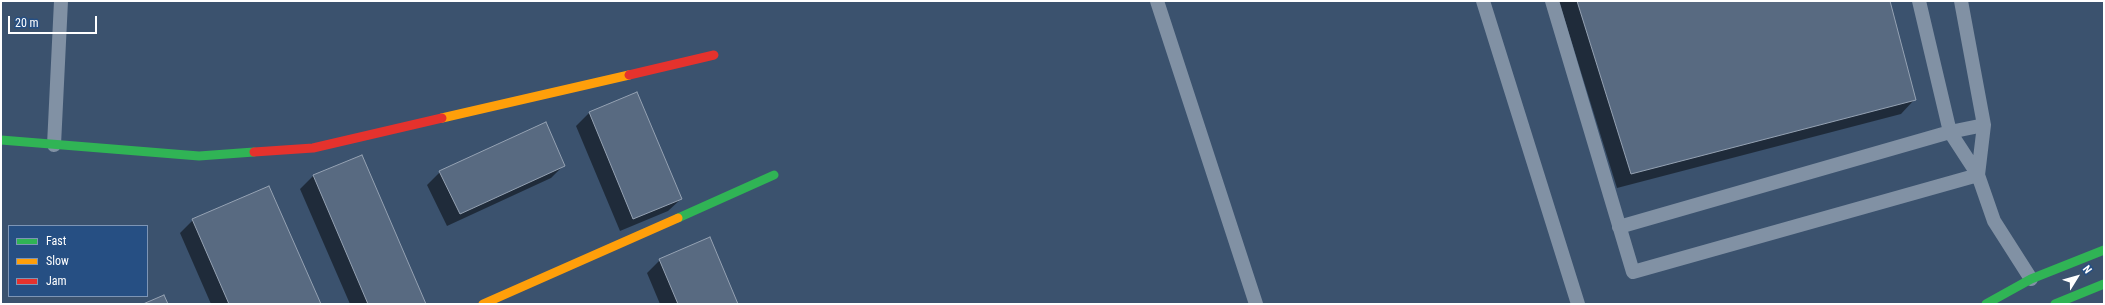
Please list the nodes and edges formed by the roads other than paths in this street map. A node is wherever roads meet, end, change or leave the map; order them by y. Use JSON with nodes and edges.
{"nodes":[{"id":1,"x":61,"y":1,"type":"edge"},
{"id":2,"x":1157,"y":1,"type":"edge"},
{"id":3,"x":1483,"y":1,"type":"edge"},
{"id":4,"x":1552,"y":1,"type":"edge"},
{"id":5,"x":1919,"y":1,"type":"edge"},
{"id":6,"x":1961,"y":1,"type":"edge"},
{"id":7,"x":714,"y":55,"type":"dead end"},
{"id":8,"x":1984,"y":125,"type":"junction"},
{"id":9,"x":1950,"y":132,"type":"junction"},
{"id":10,"x":1,"y":140,"type":"edge"},
{"id":11,"x":54,"y":145,"type":"junction"},
{"id":12,"x":774,"y":175,"type":"dead end"},
{"id":13,"x":1978,"y":175,"type":"junction"},
{"id":14,"x":1619,"y":227,"type":"junction"},
{"id":15,"x":2104,"y":250,"type":"edge"},
{"id":16,"x":2031,"y":279,"type":"junction"},
{"id":17,"x":2104,"y":284,"type":"edge"},
{"id":18,"x":483,"y":304,"type":"edge"},
{"id":19,"x":1256,"y":304,"type":"edge"},
{"id":20,"x":1578,"y":304,"type":"edge"},
{"id":21,"x":1986,"y":304,"type":"edge"},
{"id":22,"x":2055,"y":304,"type":"edge"}],
"edges":[{"from":1,"to":11,"type":"lane"},
{"from":2,"to":19,"type":"lane"},
{"from":3,"to":20,"type":"lane"},
{"from":4,"to":14,"type":"lane"},
{"from":5,"to":9,"type":"lane"},
{"from":6,"to":8,"type":"lane"},
{"from":7,"to":11,"type":"street"},
{"from":8,"to":9,"type":"lane"},
{"from":8,"to":13,"type":"lane"},
{"from":9,"to":13,"type":"lane"},
{"from":9,"to":14,"type":"lane"},
{"from":10,"to":11,"type":"street"},
{"from":12,"to":18,"type":"street"},
{"from":13,"to":14,"type":"lane"},
{"from":13,"to":16,"type":"lane"},
{"from":15,"to":16,"type":"street"},
{"from":16,"to":21,"type":"street"},
{"from":17,"to":22,"type":"street"}]}
